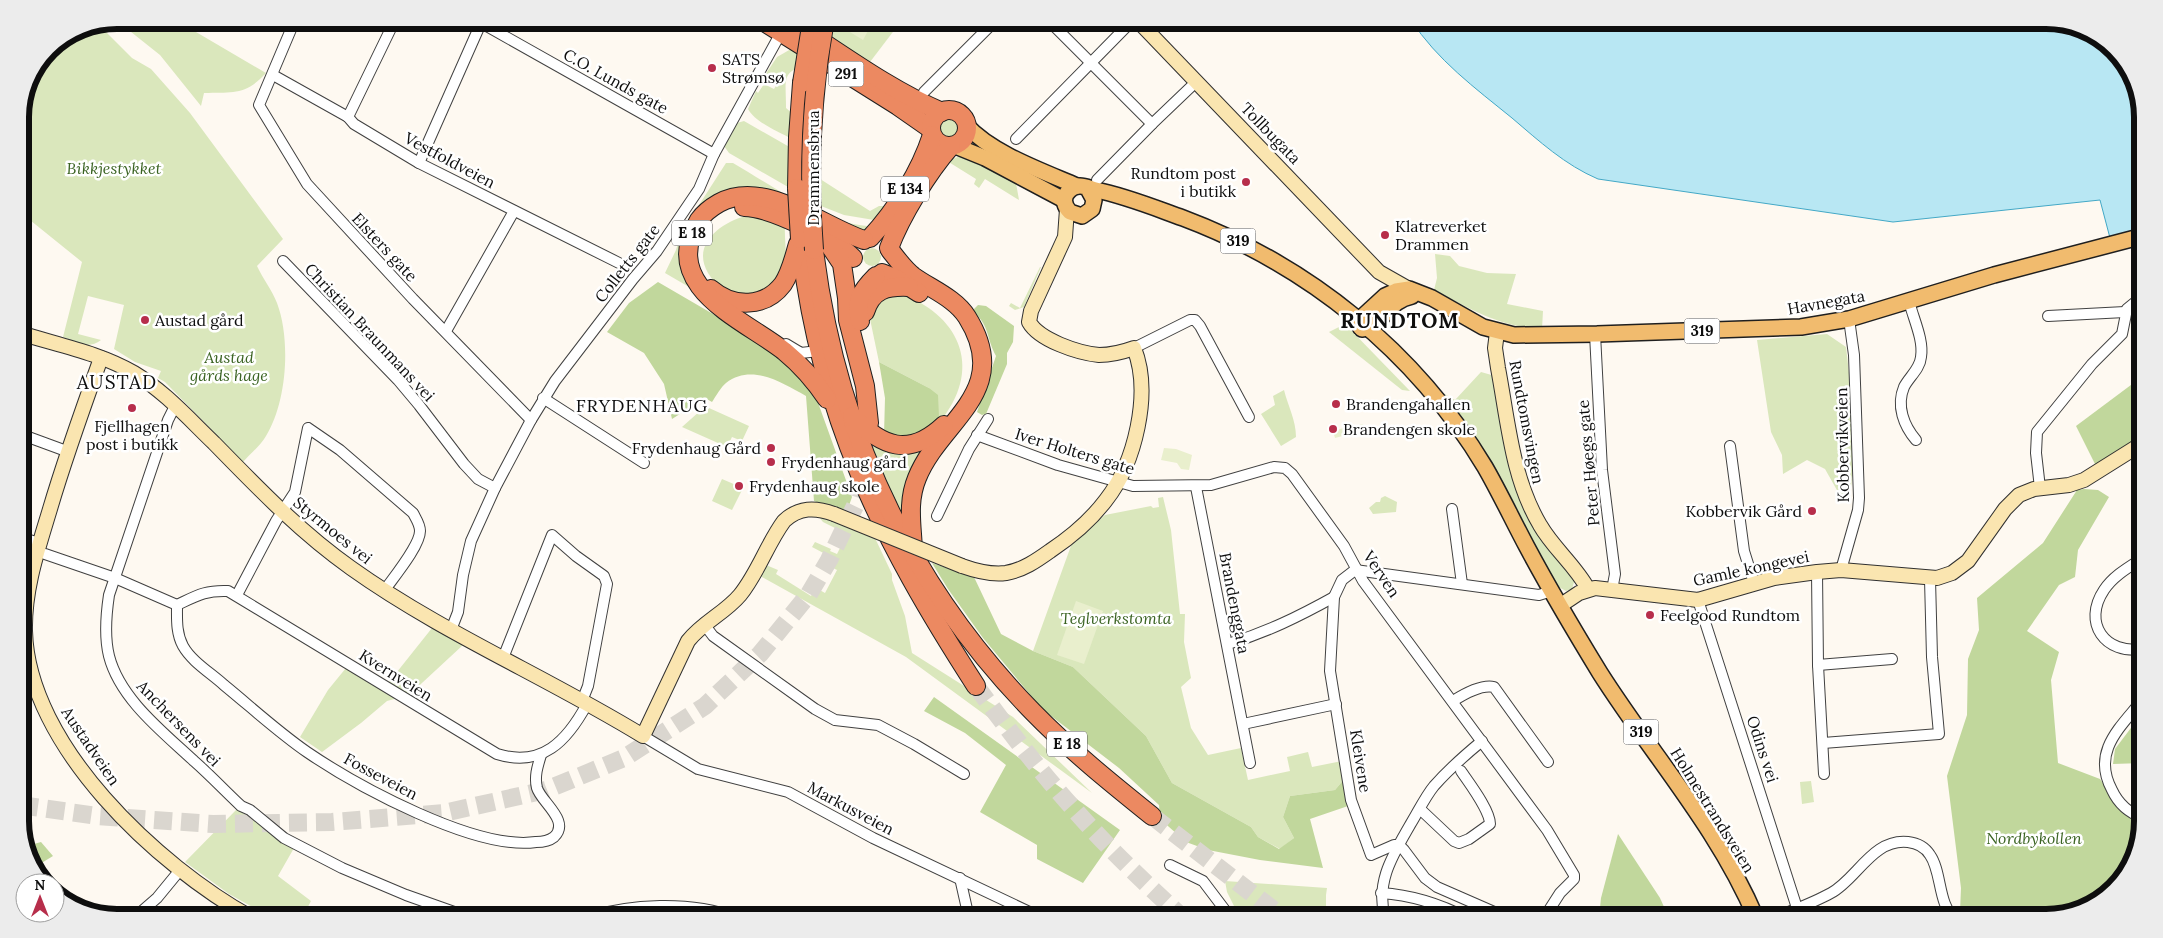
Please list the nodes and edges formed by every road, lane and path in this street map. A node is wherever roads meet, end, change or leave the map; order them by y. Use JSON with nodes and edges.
{"nodes":[{"id":1,"x":291,"y":29,"type":"edge"},
{"id":2,"x":391,"y":29,"type":"edge"},
{"id":3,"x":475,"y":29,"type":"edge"},
{"id":4,"x":491,"y":29,"type":"edge"},
{"id":5,"x":784,"y":29,"type":"edge"},
{"id":6,"x":789,"y":29,"type":"edge"},
{"id":7,"x":795,"y":29,"type":"edge"},
{"id":8,"x":811,"y":29,"type":"edge"},
{"id":9,"x":824,"y":29,"type":"edge"},
{"id":10,"x":987,"y":29,"type":"edge"},
{"id":11,"x":1057,"y":29,"type":"edge"},
{"id":12,"x":1124,"y":29,"type":"edge"},
{"id":13,"x":1146,"y":29,"type":"edge"},
{"id":14,"x":796,"y":43,"type":"junction"},
{"id":15,"x":771,"y":55,"type":"junction"},
{"id":16,"x":1090,"y":63,"type":"junction"},
{"id":17,"x":273,"y":75,"type":"junction"},
{"id":18,"x":1197,"y":82,"type":"junction"},
{"id":19,"x":924,"y":92,"type":"dead end"},
{"id":20,"x":942,"y":112,"type":"junction"},
{"id":21,"x":348,"y":117,"type":"junction"},
{"id":22,"x":1152,"y":124,"type":"junction"},
{"id":23,"x":966,"y":125,"type":"junction"},
{"id":24,"x":931,"y":132,"type":"junction"},
{"id":25,"x":1016,"y":139,"type":"dead end"},
{"id":26,"x":952,"y":146,"type":"junction"},
{"id":27,"x":714,"y":154,"type":"junction"},
{"id":28,"x":419,"y":163,"type":"junction"},
{"id":29,"x":1087,"y":185,"type":"junction"},
{"id":30,"x":1066,"y":205,"type":"junction"},
{"id":31,"x":514,"y":211,"type":"junction"},
{"id":32,"x":1089,"y":212,"type":"junction"},
{"id":33,"x":1065,"y":237,"type":"junction"},
{"id":34,"x":2134,"y":238,"type":"edge"},
{"id":35,"x":825,"y":239,"type":"junction"},
{"id":36,"x":867,"y":239,"type":"junction"},
{"id":37,"x":799,"y":245,"type":"junction"},
{"id":38,"x":889,"y":249,"type":"junction"},
{"id":39,"x":283,"y":261,"type":"dead end"},
{"id":40,"x":855,"y":262,"type":"junction"},
{"id":41,"x":619,"y":263,"type":"dead end"},
{"id":42,"x":879,"y":274,"type":"junction"},
{"id":43,"x":909,"y":287,"type":"junction"},
{"id":44,"x":1396,"y":292,"type":"junction"},
{"id":45,"x":724,"y":298,"type":"junction"},
{"id":46,"x":847,"y":298,"type":"junction"},
{"id":47,"x":1909,"y":301,"type":"junction"},
{"id":48,"x":2134,"y":303,"type":"edge"},
{"id":49,"x":2126,"y":312,"type":"junction"},
{"id":50,"x":2048,"y":316,"type":"dead end"},
{"id":51,"x":1849,"y":319,"type":"junction"},
{"id":52,"x":1363,"y":325,"type":"junction"},
{"id":53,"x":861,"y":328,"type":"junction"},
{"id":54,"x":446,"y":331,"type":"junction"},
{"id":55,"x":1501,"y":333,"type":"junction"},
{"id":56,"x":1595,"y":334,"type":"junction"},
{"id":57,"x":29,"y":337,"type":"edge"},
{"id":58,"x":1134,"y":348,"type":"junction"},
{"id":59,"x":818,"y":351,"type":"junction"},
{"id":60,"x":101,"y":358,"type":"junction"},
{"id":61,"x":543,"y":398,"type":"junction"},
{"id":62,"x":175,"y":406,"type":"junction"},
{"id":63,"x":842,"y":411,"type":"junction"},
{"id":64,"x":1247,"y":414,"type":"dead end"},
{"id":65,"x":988,"y":419,"type":"dead end"},
{"id":66,"x":531,"y":420,"type":"junction"},
{"id":67,"x":977,"y":435,"type":"junction"},
{"id":68,"x":29,"y":437,"type":"edge"},
{"id":69,"x":1916,"y":440,"type":"dead end"},
{"id":70,"x":1730,"y":446,"type":"dead end"},
{"id":71,"x":2134,"y":449,"type":"edge"},
{"id":72,"x":69,"y":452,"type":"junction"},
{"id":73,"x":644,"y":463,"type":"dead end"},
{"id":74,"x":1283,"y":468,"type":"joint"},
{"id":75,"x":1118,"y":481,"type":"junction"},
{"id":76,"x":1196,"y":487,"type":"junction"},
{"id":77,"x":495,"y":488,"type":"junction"},
{"id":78,"x":2040,"y":488,"type":"junction"},
{"id":79,"x":1452,"y":509,"type":"dead end"},
{"id":80,"x":282,"y":512,"type":"junction"},
{"id":81,"x":937,"y":516,"type":"dead end"},
{"id":82,"x":29,"y":542,"type":"edge"},
{"id":83,"x":1526,"y":546,"type":"junction"},
{"id":84,"x":42,"y":548,"type":"junction"},
{"id":85,"x":914,"y":555,"type":"junction"},
{"id":86,"x":2134,"y":564,"type":"edge"},
{"id":87,"x":1356,"y":570,"type":"junction"},
{"id":88,"x":1841,"y":570,"type":"junction"},
{"id":89,"x":1817,"y":572,"type":"junction"},
{"id":90,"x":115,"y":578,"type":"junction"},
{"id":91,"x":1930,"y":579,"type":"junction"},
{"id":92,"x":1754,"y":583,"type":"junction"},
{"id":93,"x":1462,"y":584,"type":"junction"},
{"id":94,"x":29,"y":589,"type":"edge"},
{"id":95,"x":1588,"y":589,"type":"junction"},
{"id":96,"x":1612,"y":590,"type":"junction"},
{"id":97,"x":384,"y":591,"type":"junction"},
{"id":98,"x":1552,"y":591,"type":"junction"},
{"id":99,"x":237,"y":595,"type":"junction"},
{"id":100,"x":1334,"y":597,"type":"junction"},
{"id":101,"x":1698,"y":600,"type":"junction"},
{"id":102,"x":176,"y":605,"type":"junction"},
{"id":103,"x":1561,"y":605,"type":"junction"},
{"id":104,"x":704,"y":624,"type":"junction"},
{"id":105,"x":451,"y":630,"type":"junction"},
{"id":106,"x":1228,"y":644,"type":"junction"},
{"id":107,"x":2134,"y":649,"type":"edge"},
{"id":108,"x":503,"y":658,"type":"junction"},
{"id":109,"x":1892,"y":659,"type":"dead end"},
{"id":110,"x":1818,"y":665,"type":"junction"},
{"id":111,"x":29,"y":673,"type":"edge"},
{"id":112,"x":976,"y":686,"type":"tunnel mouth"},
{"id":113,"x":1453,"y":701,"type":"junction"},
{"id":114,"x":585,"y":703,"type":"junction"},
{"id":115,"x":1336,"y":704,"type":"junction"},
{"id":116,"x":2134,"y":710,"type":"edge"},
{"id":117,"x":1243,"y":724,"type":"junction"},
{"id":118,"x":643,"y":736,"type":"junction"},
{"id":119,"x":1482,"y":741,"type":"junction"},
{"id":120,"x":1823,"y":743,"type":"junction"},
{"id":121,"x":541,"y":755,"type":"junction"},
{"id":122,"x":1548,"y":762,"type":"dead end"},
{"id":123,"x":1250,"y":763,"type":"dead end"},
{"id":124,"x":1461,"y":771,"type":"dead end"},
{"id":125,"x":964,"y":774,"type":"dead end"},
{"id":126,"x":1824,"y":774,"type":"dead end"},
{"id":127,"x":1420,"y":809,"type":"junction"},
{"id":128,"x":2134,"y":814,"type":"edge"},
{"id":129,"x":1152,"y":816,"type":"tunnel mouth"},
{"id":130,"x":1399,"y":845,"type":"junction"},
{"id":131,"x":1170,"y":865,"type":"dead end"},
{"id":132,"x":180,"y":870,"type":"junction"},
{"id":133,"x":960,"y":878,"type":"junction"},
{"id":134,"x":1381,"y":891,"type":"junction"},
{"id":135,"x":1797,"y":908,"type":"joint"},
{"id":136,"x":144,"y":909,"type":"edge"},
{"id":137,"x":237,"y":909,"type":"edge"},
{"id":138,"x":446,"y":909,"type":"edge"},
{"id":139,"x":622,"y":909,"type":"edge"},
{"id":140,"x":698,"y":909,"type":"edge"},
{"id":141,"x":967,"y":909,"type":"edge"},
{"id":142,"x":1024,"y":909,"type":"edge"},
{"id":143,"x":1224,"y":909,"type":"edge"},
{"id":144,"x":1384,"y":909,"type":"edge"},
{"id":145,"x":1446,"y":909,"type":"edge"},
{"id":146,"x":1487,"y":909,"type":"edge"},
{"id":147,"x":1550,"y":909,"type":"edge"},
{"id":148,"x":1752,"y":909,"type":"edge"},
{"id":149,"x":1947,"y":909,"type":"edge"}],
"edges":[{"from":1,"to":17,"type":"street","name":"Elsters gate"},
{"from":2,"to":21,"type":"street"},
{"from":3,"to":28,"type":"street"},
{"from":4,"to":27,"type":"street","name":"C.O. Lunds gate"},
{"from":5,"to":15,"type":"street","name":"Colletts gate"},
{"from":6,"to":14,"type":"highway","number":"291"},
{"from":7,"to":20,"type":"highway","number":"291"},
{"from":8,"to":37,"type":"highway","name":"Drammensbrua","number":"E 18","bridge":true},
{"from":9,"to":63,"type":"highway","name":"Drammensbrua","number":"E 18","bridge":true},
{"from":10,"to":19,"type":"street"},
{"from":11,"to":16,"type":"street"},
{"from":12,"to":16,"type":"street"},
{"from":13,"to":18,"type":"main road","name":"Tollbugata"},
{"from":14,"to":15,"type":"street"},
{"from":14,"to":24,"type":"highway","number":"291"},
{"from":15,"to":27,"type":"street","name":"Colletts gate"},
{"from":16,"to":22,"type":"street"},
{"from":16,"to":25,"type":"street"},
{"from":17,"to":21,"type":"street","name":"Vestfoldveien"},
{"from":17,"to":54,"type":"street","name":"Elsters gate"},
{"from":18,"to":22,"type":"street"},
{"from":18,"to":44,"type":"main road","name":"Tollbugata"},
{"from":20,"to":23,"type":"highway","number":"291"},
{"from":20,"to":24,"type":"highway"},
{"from":21,"to":28,"type":"street","name":"Vestfoldveien"},
{"from":22,"to":29,"type":"street"},
{"from":23,"to":26,"type":"highway"},
{"from":23,"to":29,"type":"main road","number":"319"},
{"from":24,"to":26,"type":"highway","number":"291"},
{"from":24,"to":36,"type":"highway","number":"E 134"},
{"from":26,"to":30,"type":"main road","number":"319"},
{"from":26,"to":38,"type":"highway","number":"E 134"},
{"from":27,"to":61,"type":"street","name":"Colletts gate"},
{"from":28,"to":31,"type":"street","name":"Vestfoldveien"},
{"from":29,"to":30,"type":"main road"},
{"from":29,"to":32,"type":"main road"},
{"from":29,"to":52,"type":"main road","number":"319"},
{"from":30,"to":32,"type":"main road","number":"319"},
{"from":30,"to":33,"type":"main road"},
{"from":31,"to":41,"type":"street","name":"Vestfoldveien"},
{"from":31,"to":54,"type":"street"},
{"from":32,"to":33,"type":"main road"},
{"from":32,"to":52,"type":"main road","number":"319"},
{"from":33,"to":58,"type":"main road"},
{"from":34,"to":47,"type":"main road","name":"Havnegata","number":"319"},
{"from":35,"to":40,"type":"highway","number":"E 18"},
{"from":35,"to":45,"type":"highway","number":"E 18"},
{"from":35,"to":46,"type":"highway","number":"E 18"},
{"from":36,"to":38,"type":"highway"},
{"from":36,"to":40,"type":"highway","number":"E 134"},
{"from":36,"to":63,"type":"highway","number":"E 18"},
{"from":37,"to":45,"type":"highway","number":"E 18"},
{"from":37,"to":59,"type":"highway","number":"E 18"},
{"from":38,"to":42,"type":"highway","number":"E 134"},
{"from":38,"to":85,"type":"highway","number":"E 18"},
{"from":39,"to":77,"type":"street","name":"Christian Braunmans vei"},
{"from":40,"to":42,"type":"highway"},
{"from":40,"to":46,"type":"highway","number":"E 134"},
{"from":42,"to":43,"type":"highway","number":"E 18"},
{"from":42,"to":53,"type":"highway","number":"E 134"},
{"from":43,"to":53,"type":"highway"},
{"from":43,"to":63,"type":"highway","number":"E 18"},
{"from":44,"to":52,"type":"main road"},
{"from":44,"to":55,"type":"main road","number":"319"},
{"from":45,"to":59,"type":"street"},
{"from":46,"to":53,"type":"highway","number":"E 134"},
{"from":47,"to":51,"type":"main road","name":"Havnegata","number":"319"},
{"from":47,"to":69,"type":"street"},
{"from":48,"to":49,"type":"street"},
{"from":49,"to":50,"type":"street"},
{"from":49,"to":78,"type":"street"},
{"from":51,"to":56,"type":"main road","name":"Havnegata","number":"319"},
{"from":51,"to":88,"type":"street","name":"Kobbervikveien"},
{"from":52,"to":83,"type":"main road","name":"Holmestrandsveien","number":"319"},
{"from":52,"to":83,"type":"main road","name":"Holmestrandsveien","number":"319"},
{"from":54,"to":66,"type":"street","name":"Elsters gate"},
{"from":55,"to":56,"type":"main road","name":"Havnegata","number":"319"},
{"from":55,"to":95,"type":"main road","name":"Rundtomsvingen"},
{"from":56,"to":96,"type":"street","name":"Peter Høegs gate"},
{"from":57,"to":60,"type":"main road","name":"Styrmoes vei"},
{"from":58,"to":64,"type":"street"},
{"from":58,"to":75,"type":"main road"},
{"from":59,"to":63,"type":"highway","number":"E 18"},
{"from":60,"to":62,"type":"main road","name":"Styrmoes vei"},
{"from":60,"to":72,"type":"main road","name":"Austadveien"},
{"from":61,"to":66,"type":"street","name":"Colletts gate"},
{"from":61,"to":73,"type":"street"},
{"from":62,"to":80,"type":"main road","name":"Styrmoes vei"},
{"from":62,"to":90,"type":"street","name":"Anchersens vei"},
{"from":63,"to":85,"type":"highway","number":"E 18"},
{"from":63,"to":112,"type":"highway","number":"E 18"},
{"from":65,"to":67,"type":"street"},
{"from":66,"to":77,"type":"street","name":"Colletts gate"},
{"from":67,"to":75,"type":"street","name":"Iver Holters gate"},
{"from":67,"to":81,"type":"street"},
{"from":68,"to":72,"type":"street"},
{"from":70,"to":92,"type":"street"},
{"from":71,"to":78,"type":"main road","name":"Gamle kongevei"},
{"from":72,"to":84,"type":"main road","name":"Austadveien"},
{"from":74,"to":76,"type":"street","name":"Iver Holters gate"},
{"from":74,"to":87,"type":"street","name":"Verven"},
{"from":75,"to":76,"type":"street","name":"Iver Holters gate"},
{"from":75,"to":104,"type":"main road","bridge":true},
{"from":76,"to":106,"type":"street","name":"Brandenggata"},
{"from":77,"to":105,"type":"street","name":"Colletts gate"},
{"from":78,"to":91,"type":"main road","name":"Gamle kongevei"},
{"from":79,"to":93,"type":"street"},
{"from":80,"to":97,"type":"main road","name":"Styrmoes vei"},
{"from":80,"to":97,"type":"street"},
{"from":80,"to":99,"type":"street"},
{"from":82,"to":84,"type":"street"},
{"from":83,"to":98,"type":"main road","name":"Holmestrandsveien","number":"319"},
{"from":84,"to":90,"type":"street"},
{"from":84,"to":94,"type":"main road","name":"Austadveien"},
{"from":85,"to":129,"type":"highway","number":"E 18"},
{"from":86,"to":107,"type":"street"},
{"from":87,"to":93,"type":"street"},
{"from":87,"to":100,"type":"street","name":"Kleivene"},
{"from":87,"to":113,"type":"street","name":"Verven"},
{"from":88,"to":89,"type":"main road","name":"Gamle kongevei"},
{"from":88,"to":91,"type":"main road","name":"Gamle kongevei"},
{"from":89,"to":92,"type":"main road","name":"Gamle kongevei"},
{"from":89,"to":110,"type":"street"},
{"from":90,"to":102,"type":"street"},
{"from":90,"to":138,"type":"street","name":"Anchersens vei"},
{"from":91,"to":120,"type":"street"},
{"from":92,"to":101,"type":"main road","name":"Gamle kongevei"},
{"from":93,"to":98,"type":"street"},
{"from":95,"to":96,"type":"main road","name":"Gamle kongevei"},
{"from":95,"to":103,"type":"main road"},
{"from":96,"to":101,"type":"main road","name":"Gamle kongevei"},
{"from":97,"to":105,"type":"main road","name":"Styrmoes vei"},
{"from":98,"to":103,"type":"main road","name":"Holmestrandsveien","number":"319"},
{"from":99,"to":102,"type":"street","name":"Kvernveien"},
{"from":99,"to":121,"type":"street","name":"Kvernveien"},
{"from":100,"to":106,"type":"street"},
{"from":100,"to":115,"type":"street","name":"Kleivene"},
{"from":101,"to":135,"type":"street","name":"Odins vei"},
{"from":102,"to":121,"type":"street","name":"Fosseveien"},
{"from":103,"to":148,"type":"main road","name":"Holmestrandsveien","number":"319"},
{"from":104,"to":118,"type":"main road"},
{"from":104,"to":125,"type":"street"},
{"from":105,"to":108,"type":"main road","name":"Styrmoes vei"},
{"from":106,"to":117,"type":"street","name":"Brandenggata"},
{"from":108,"to":114,"type":"main road","name":"Styrmoes vei"},
{"from":108,"to":114,"type":"street","name":"Kvernveien"},
{"from":109,"to":110,"type":"street"},
{"from":110,"to":120,"type":"street"},
{"from":111,"to":132,"type":"main road","name":"Austadveien"},
{"from":113,"to":119,"type":"street","name":"Verven"},
{"from":113,"to":122,"type":"street"},
{"from":114,"to":118,"type":"main road","name":"Styrmoes vei"},
{"from":114,"to":121,"type":"street","name":"Kvernveien"},
{"from":115,"to":117,"type":"street"},
{"from":115,"to":130,"type":"street","name":"Kleivene"},
{"from":116,"to":128,"type":"street"},
{"from":117,"to":123,"type":"street","name":"Brandenggata"},
{"from":118,"to":133,"type":"street","name":"Markusveien"},
{"from":119,"to":127,"type":"street"},
{"from":119,"to":147,"type":"street","name":"Verven"},
{"from":120,"to":126,"type":"street"},
{"from":124,"to":127,"type":"street"},
{"from":127,"to":130,"type":"street"},
{"from":130,"to":134,"type":"street"},
{"from":130,"to":146,"type":"street"},
{"from":131,"to":143,"type":"street"},
{"from":132,"to":136,"type":"street"},
{"from":132,"to":137,"type":"main road","name":"Austadveien"},
{"from":133,"to":141,"type":"street"},
{"from":133,"to":142,"type":"street","name":"Markusveien"},
{"from":134,"to":144,"type":"street"},
{"from":134,"to":145,"type":"street"},
{"from":135,"to":149,"type":"street"},
{"from":139,"to":140,"type":"street"}]}
